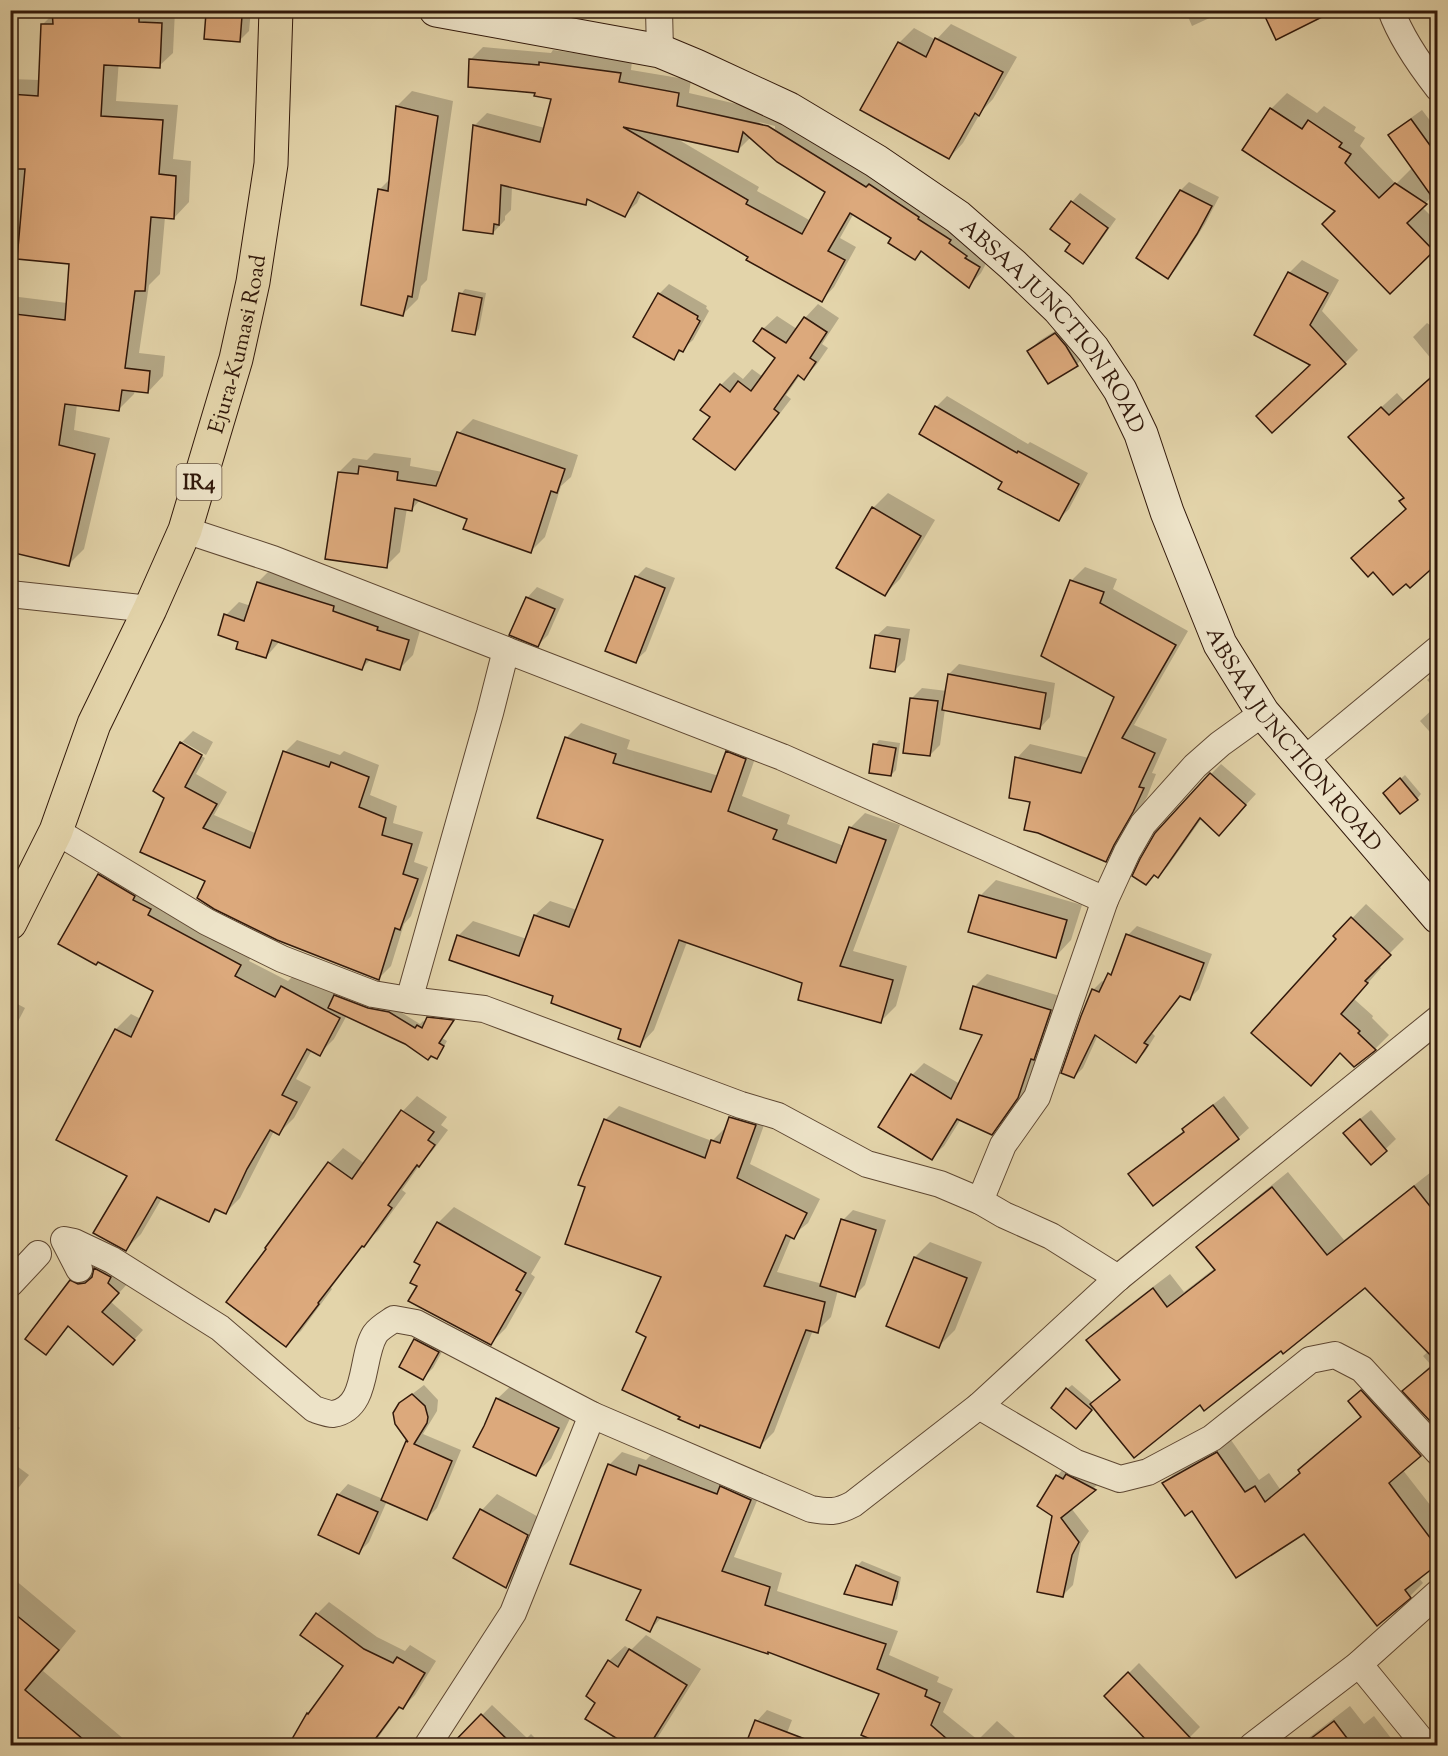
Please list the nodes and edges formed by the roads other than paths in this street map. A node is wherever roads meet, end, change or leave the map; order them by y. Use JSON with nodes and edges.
{"nodes":[{"id":1,"x":276,"y":10,"type":"edge"},
{"id":2,"x":435,"y":10,"type":"edge"},
{"id":3,"x":659,"y":10,"type":"edge"},
{"id":4,"x":1391,"y":10,"type":"edge"},
{"id":5,"x":660,"y":51,"type":"junction"},
{"id":6,"x":1437,"y":88,"type":"edge"},
{"id":7,"x":186,"y":530,"type":"junction"},
{"id":8,"x":10,"y":594,"type":"edge"},
{"id":9,"x":150,"y":609,"type":"junction"},
{"id":10,"x":1437,"y":649,"type":"edge"},
{"id":11,"x":506,"y":650,"type":"junction"},
{"id":12,"x":1263,"y":713,"type":"junction"},
{"id":13,"x":1304,"y":760,"type":"junction"},
{"id":14,"x":56,"y":831,"type":"junction"},
{"id":15,"x":1105,"y":900,"type":"junction"},
{"id":16,"x":1437,"y":917,"type":"edge"},
{"id":17,"x":10,"y":923,"type":"edge"},
{"id":18,"x":409,"y":1000,"type":"junction"},
{"id":19,"x":1437,"y":1019,"type":"edge"},
{"id":20,"x":980,"y":1201,"type":"junction"},
{"id":21,"x":38,"y":1254,"type":"dead end"},
{"id":22,"x":79,"y":1269,"type":"dead end"},
{"id":23,"x":1118,"y":1278,"type":"junction"},
{"id":24,"x":10,"y":1284,"type":"edge"},
{"id":25,"x":979,"y":1406,"type":"junction"},
{"id":26,"x":592,"y":1416,"type":"junction"},
{"id":27,"x":1437,"y":1452,"type":"edge"},
{"id":28,"x":1437,"y":1593,"type":"edge"},
{"id":29,"x":1359,"y":1664,"type":"junction"},
{"id":30,"x":428,"y":1746,"type":"edge"},
{"id":31,"x":1252,"y":1746,"type":"edge"},
{"id":32,"x":1426,"y":1746,"type":"edge"}],
"edges":[{"from":1,"to":7,"type":"main road","name":"Ejura-Kumasi Road","number":"IR4"},
{"from":2,"to":5,"type":"street","name":"ABSAA JUNCTION ROAD"},
{"from":3,"to":5,"type":"street"},
{"from":4,"to":6,"type":"street"},
{"from":5,"to":12,"type":"street","name":"ABSAA JUNCTION ROAD"},
{"from":7,"to":9,"type":"main road","name":"Ejura-Kumasi Road","number":"IR4"},
{"from":7,"to":11,"type":"street"},
{"from":8,"to":9,"type":"street"},
{"from":9,"to":14,"type":"main road","name":"Ejura-Kumasi Road","number":"IR4"},
{"from":10,"to":13,"type":"street"},
{"from":11,"to":15,"type":"street"},
{"from":11,"to":18,"type":"street"},
{"from":12,"to":13,"type":"street","name":"ABSAA JUNCTION ROAD"},
{"from":12,"to":15,"type":"street"},
{"from":13,"to":16,"type":"street","name":"ABSAA JUNCTION ROAD"},
{"from":14,"to":17,"type":"main road","name":"Ejura-Kumasi Road","number":"IR4"},
{"from":14,"to":18,"type":"street"},
{"from":15,"to":20,"type":"street"},
{"from":18,"to":20,"type":"street"},
{"from":19,"to":23,"type":"street"},
{"from":20,"to":23,"type":"street"},
{"from":21,"to":24,"type":"street"},
{"from":22,"to":26,"type":"street"},
{"from":23,"to":25,"type":"street"},
{"from":25,"to":26,"type":"street"},
{"from":25,"to":27,"type":"street"},
{"from":26,"to":30,"type":"street"},
{"from":28,"to":29,"type":"street"},
{"from":29,"to":31,"type":"street"},
{"from":29,"to":32,"type":"street"}]}
